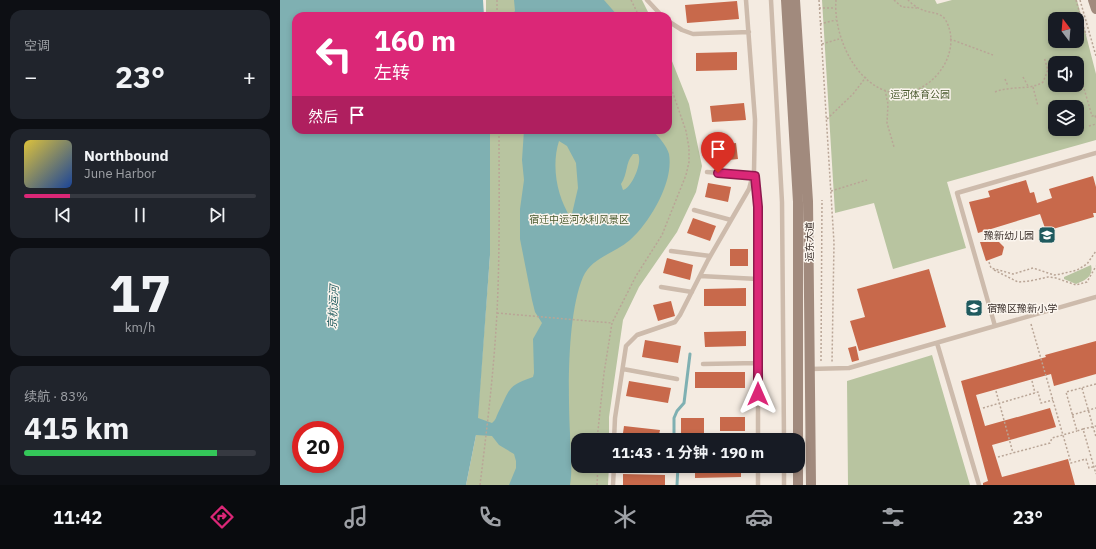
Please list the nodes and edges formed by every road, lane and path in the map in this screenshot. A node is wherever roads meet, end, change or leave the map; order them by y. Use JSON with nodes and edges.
{"nodes":[{"id":1,"x":497,"y":0,"type":"edge"},
{"id":2,"x":630,"y":0,"type":"edge"},
{"id":3,"x":647,"y":0,"type":"edge"},
{"id":4,"x":746,"y":0,"type":"edge"},
{"id":5,"x":771,"y":0,"type":"edge"},
{"id":6,"x":786,"y":0,"type":"edge"},
{"id":7,"x":795,"y":0,"type":"edge"},
{"id":8,"x":819,"y":0,"type":"edge"},
{"id":9,"x":836,"y":0,"type":"edge"},
{"id":10,"x":894,"y":0,"type":"edge"},
{"id":11,"x":908,"y":0,"type":"edge"},
{"id":12,"x":1076,"y":0,"type":"edge"},
{"id":13,"x":1080,"y":0,"type":"edge"},
{"id":14,"x":1093,"y":0,"type":"edge"},
{"id":15,"x":819,"y":8,"type":"junction"},
{"id":16,"x":835,"y":8,"type":"junction"},
{"id":17,"x":918,"y":8,"type":"junction"},
{"id":18,"x":1096,"y":9,"type":"edge"},
{"id":19,"x":497,"y":12,"type":"edge"},
{"id":20,"x":637,"y":12,"type":"edge"},
{"id":21,"x":658,"y":12,"type":"edge"},
{"id":22,"x":836,"y":20,"type":"junction"},
{"id":23,"x":672,"y":24,"type":"edge"},
{"id":24,"x":820,"y":24,"type":"junction"},
{"id":25,"x":748,"y":32,"type":"junction"},
{"id":26,"x":1086,"y":35,"type":"dead end"},
{"id":27,"x":840,"y":39,"type":"junction"},
{"id":28,"x":950,"y":39,"type":"junction"},
{"id":29,"x":822,"y":44,"type":"junction"},
{"id":30,"x":993,"y":55,"type":"dead end"},
{"id":31,"x":1096,"y":56,"type":"edge"},
{"id":32,"x":1044,"y":57,"type":"dead end"},
{"id":33,"x":866,"y":77,"type":"junction"},
{"id":34,"x":1023,"y":77,"type":"dead end"},
{"id":35,"x":1005,"y":79,"type":"dead end"},
{"id":36,"x":1033,"y":86,"type":"junction"},
{"id":37,"x":1008,"y":87,"type":"junction"},
{"id":38,"x":1028,"y":87,"type":"junction"},
{"id":39,"x":1084,"y":88,"type":"edge"},
{"id":40,"x":885,"y":90,"type":"junction"},
{"id":41,"x":672,"y":91,"type":"edge"},
{"id":42,"x":995,"y":92,"type":"dead end"},
{"id":43,"x":1038,"y":106,"type":"dead end"},
{"id":44,"x":827,"y":119,"type":"junction"},
{"id":45,"x":1096,"y":119,"type":"edge"},
{"id":46,"x":1096,"y":124,"type":"edge"},
{"id":47,"x":1089,"y":126,"type":"dead end"},
{"id":48,"x":499,"y":134,"type":"edge"},
{"id":49,"x":894,"y":148,"type":"dead end"},
{"id":50,"x":1096,"y":153,"type":"edge"},
{"id":51,"x":707,"y":172,"type":"dead end"},
{"id":52,"x":754,"y":174,"type":"junction"},
{"id":53,"x":867,"y":180,"type":"dead end"},
{"id":54,"x":831,"y":191,"type":"junction"},
{"id":55,"x":822,"y":200,"type":"dead end"},
{"id":56,"x":694,"y":210,"type":"dead end"},
{"id":57,"x":731,"y":220,"type":"junction"},
{"id":58,"x":671,"y":250,"type":"dead end"},
{"id":59,"x":1096,"y":251,"type":"edge"},
{"id":60,"x":710,"y":256,"type":"junction"},
{"id":61,"x":989,"y":262,"type":"dead end"},
{"id":62,"x":1096,"y":266,"type":"edge"},
{"id":63,"x":991,"y":268,"type":"junction"},
{"id":64,"x":1054,"y":275,"type":"junction"},
{"id":65,"x":700,"y":276,"type":"junction"},
{"id":66,"x":1056,"y":278,"type":"junction"},
{"id":67,"x":758,"y":279,"type":"junction"},
{"id":68,"x":661,"y":287,"type":"dead end"},
{"id":69,"x":692,"y":292,"type":"junction"},
{"id":70,"x":1096,"y":297,"type":"edge"},
{"id":71,"x":497,"y":313,"type":"junction"},
{"id":72,"x":1029,"y":316,"type":"junction"},
{"id":73,"x":612,"y":323,"type":"junction"},
{"id":74,"x":995,"y":326,"type":"junction"},
{"id":75,"x":937,"y":343,"type":"junction"},
{"id":76,"x":758,"y":363,"type":"junction"},
{"id":77,"x":703,"y":364,"type":"dead end"},
{"id":78,"x":832,"y":368,"type":"junction"},
{"id":79,"x":623,"y":369,"type":"junction"},
{"id":80,"x":810,"y":369,"type":"junction"},
{"id":81,"x":820,"y":369,"type":"junction"},
{"id":82,"x":677,"y":379,"type":"dead end"},
{"id":83,"x":1032,"y":381,"type":"dead end"},
{"id":84,"x":1096,"y":384,"type":"edge"},
{"id":85,"x":1082,"y":388,"type":"junction"},
{"id":86,"x":996,"y":391,"type":"dead end"},
{"id":87,"x":1035,"y":393,"type":"junction"},
{"id":88,"x":1053,"y":400,"type":"junction"},
{"id":89,"x":999,"y":403,"type":"junction"},
{"id":90,"x":983,"y":408,"type":"dead end"},
{"id":91,"x":1096,"y":408,"type":"edge"},
{"id":92,"x":1089,"y":410,"type":"junction"},
{"id":93,"x":1072,"y":415,"type":"junction"},
{"id":94,"x":1093,"y":426,"type":"junction"},
{"id":95,"x":1096,"y":426,"type":"edge"},
{"id":96,"x":1083,"y":429,"type":"junction"},
{"id":97,"x":1077,"y":431,"type":"junction"},
{"id":98,"x":598,"y":433,"type":"edge"},
{"id":99,"x":614,"y":433,"type":"edge"},
{"id":100,"x":758,"y":433,"type":"edge"},
{"id":101,"x":784,"y":433,"type":"edge"},
{"id":102,"x":798,"y":433,"type":"edge"},
{"id":103,"x":1063,"y":435,"type":"junction"},
{"id":104,"x":1096,"y":437,"type":"edge"},
{"id":105,"x":1013,"y":453,"type":"junction"},
{"id":106,"x":998,"y":457,"type":"dead end"},
{"id":107,"x":1095,"y":467,"type":"edge"},
{"id":108,"x":598,"y":473,"type":"edge"},
{"id":109,"x":614,"y":473,"type":"edge"},
{"id":110,"x":758,"y":473,"type":"edge"},
{"id":111,"x":784,"y":473,"type":"edge"},
{"id":112,"x":798,"y":473,"type":"edge"},
{"id":113,"x":1096,"y":474,"type":"edge"},
{"id":114,"x":480,"y":485,"type":"edge"},
{"id":115,"x":597,"y":485,"type":"edge"},
{"id":116,"x":613,"y":485,"type":"edge"},
{"id":117,"x":758,"y":485,"type":"edge"},
{"id":118,"x":784,"y":485,"type":"edge"},
{"id":119,"x":798,"y":485,"type":"edge"},
{"id":120,"x":811,"y":485,"type":"edge"},
{"id":121,"x":979,"y":485,"type":"edge"}],
"edges":[{"from":1,"to":19,"type":"path"},
{"from":2,"to":20,"type":"path"},
{"from":3,"to":21,"type":"lane"},
{"from":4,"to":25,"type":"lane"},
{"from":5,"to":101,"type":"lane"},
{"from":6,"to":102,"type":"main road","name":"运东大道"},
{"from":7,"to":80,"type":"main road","name":"运东大道"},
{"from":8,"to":15,"type":"path"},
{"from":9,"to":16,"type":"path"},
{"from":10,"to":17,"type":"path"},
{"from":11,"to":17,"type":"path"},
{"from":12,"to":26,"type":"path"},
{"from":13,"to":31,"type":"path"},
{"from":14,"to":18,"type":"main road"},
{"from":15,"to":16,"type":"path"},
{"from":15,"to":24,"type":"path"},
{"from":16,"to":22,"type":"path"},
{"from":17,"to":28,"type":"path"},
{"from":22,"to":24,"type":"path"},
{"from":22,"to":27,"type":"path"},
{"from":23,"to":25,"type":"lane"},
{"from":24,"to":29,"type":"path"},
{"from":25,"to":52,"type":"lane"},
{"from":27,"to":29,"type":"path"},
{"from":27,"to":33,"type":"path"},
{"from":28,"to":30,"type":"path"},
{"from":28,"to":40,"type":"path"},
{"from":29,"to":44,"type":"path"},
{"from":32,"to":36,"type":"path"},
{"from":33,"to":40,"type":"path"},
{"from":33,"to":44,"type":"path"},
{"from":34,"to":38,"type":"path"},
{"from":35,"to":37,"type":"path"},
{"from":36,"to":38,"type":"path"},
{"from":36,"to":43,"type":"path"},
{"from":37,"to":38,"type":"path"},
{"from":37,"to":42,"type":"path"},
{"from":39,"to":45,"type":"path"},
{"from":40,"to":49,"type":"path"},
{"from":41,"to":73,"type":"path"},
{"from":44,"to":54,"type":"path"},
{"from":46,"to":47,"type":"path"},
{"from":48,"to":71,"type":"path"},
{"from":50,"to":74,"type":"lane"},
{"from":51,"to":52,"type":"lane"},
{"from":52,"to":57,"type":"lane"},
{"from":52,"to":67,"type":"lane"},
{"from":53,"to":54,"type":"path"},
{"from":54,"to":78,"type":"path"},
{"from":55,"to":81,"type":"path"},
{"from":56,"to":57,"type":"lane"},
{"from":57,"to":60,"type":"lane"},
{"from":58,"to":60,"type":"lane"},
{"from":59,"to":64,"type":"path"},
{"from":60,"to":65,"type":"lane"},
{"from":61,"to":63,"type":"path"},
{"from":62,"to":66,"type":"path"},
{"from":63,"to":64,"type":"path"},
{"from":63,"to":66,"type":"path"},
{"from":64,"to":66,"type":"path"},
{"from":65,"to":67,"type":"lane"},
{"from":65,"to":69,"type":"lane"},
{"from":67,"to":76,"type":"lane"},
{"from":68,"to":69,"type":"lane"},
{"from":69,"to":79,"type":"lane"},
{"from":70,"to":72,"type":"lane"},
{"from":71,"to":73,"type":"path"},
{"from":71,"to":114,"type":"path"},
{"from":72,"to":74,"type":"lane"},
{"from":72,"to":88,"type":"path"},
{"from":73,"to":98,"type":"path"},
{"from":74,"to":75,"type":"lane"},
{"from":75,"to":78,"type":"lane"},
{"from":75,"to":121,"type":"lane"},
{"from":76,"to":77,"type":"lane"},
{"from":76,"to":100,"type":"lane"},
{"from":78,"to":81,"type":"lane"},
{"from":79,"to":82,"type":"lane"},
{"from":79,"to":99,"type":"lane"},
{"from":80,"to":81,"type":"lane"},
{"from":80,"to":120,"type":"main road","name":"运东大道"},
{"from":83,"to":87,"type":"path"},
{"from":84,"to":85,"type":"path"},
{"from":85,"to":92,"type":"path"},
{"from":85,"to":93,"type":"path"},
{"from":86,"to":89,"type":"path"},
{"from":87,"to":88,"type":"path"},
{"from":87,"to":89,"type":"path"},
{"from":88,"to":103,"type":"path"},
{"from":89,"to":90,"type":"path"},
{"from":89,"to":105,"type":"path"},
{"from":91,"to":92,"type":"path"},
{"from":92,"to":93,"type":"path"},
{"from":92,"to":94,"type":"path"},
{"from":93,"to":97,"type":"path"},
{"from":94,"to":95,"type":"path"},
{"from":94,"to":96,"type":"path"},
{"from":94,"to":104,"type":"path"},
{"from":96,"to":97,"type":"path"},
{"from":96,"to":107,"type":"path"},
{"from":97,"to":103,"type":"path"},
{"from":103,"to":105,"type":"path"},
{"from":103,"to":107,"type":"path"},
{"from":105,"to":106,"type":"path"},
{"from":107,"to":113,"type":"path"},
{"from":108,"to":115,"type":"path"},
{"from":109,"to":116,"type":"lane"},
{"from":110,"to":117,"type":"lane"},
{"from":111,"to":118,"type":"lane"},
{"from":112,"to":119,"type":"main road"}]}
